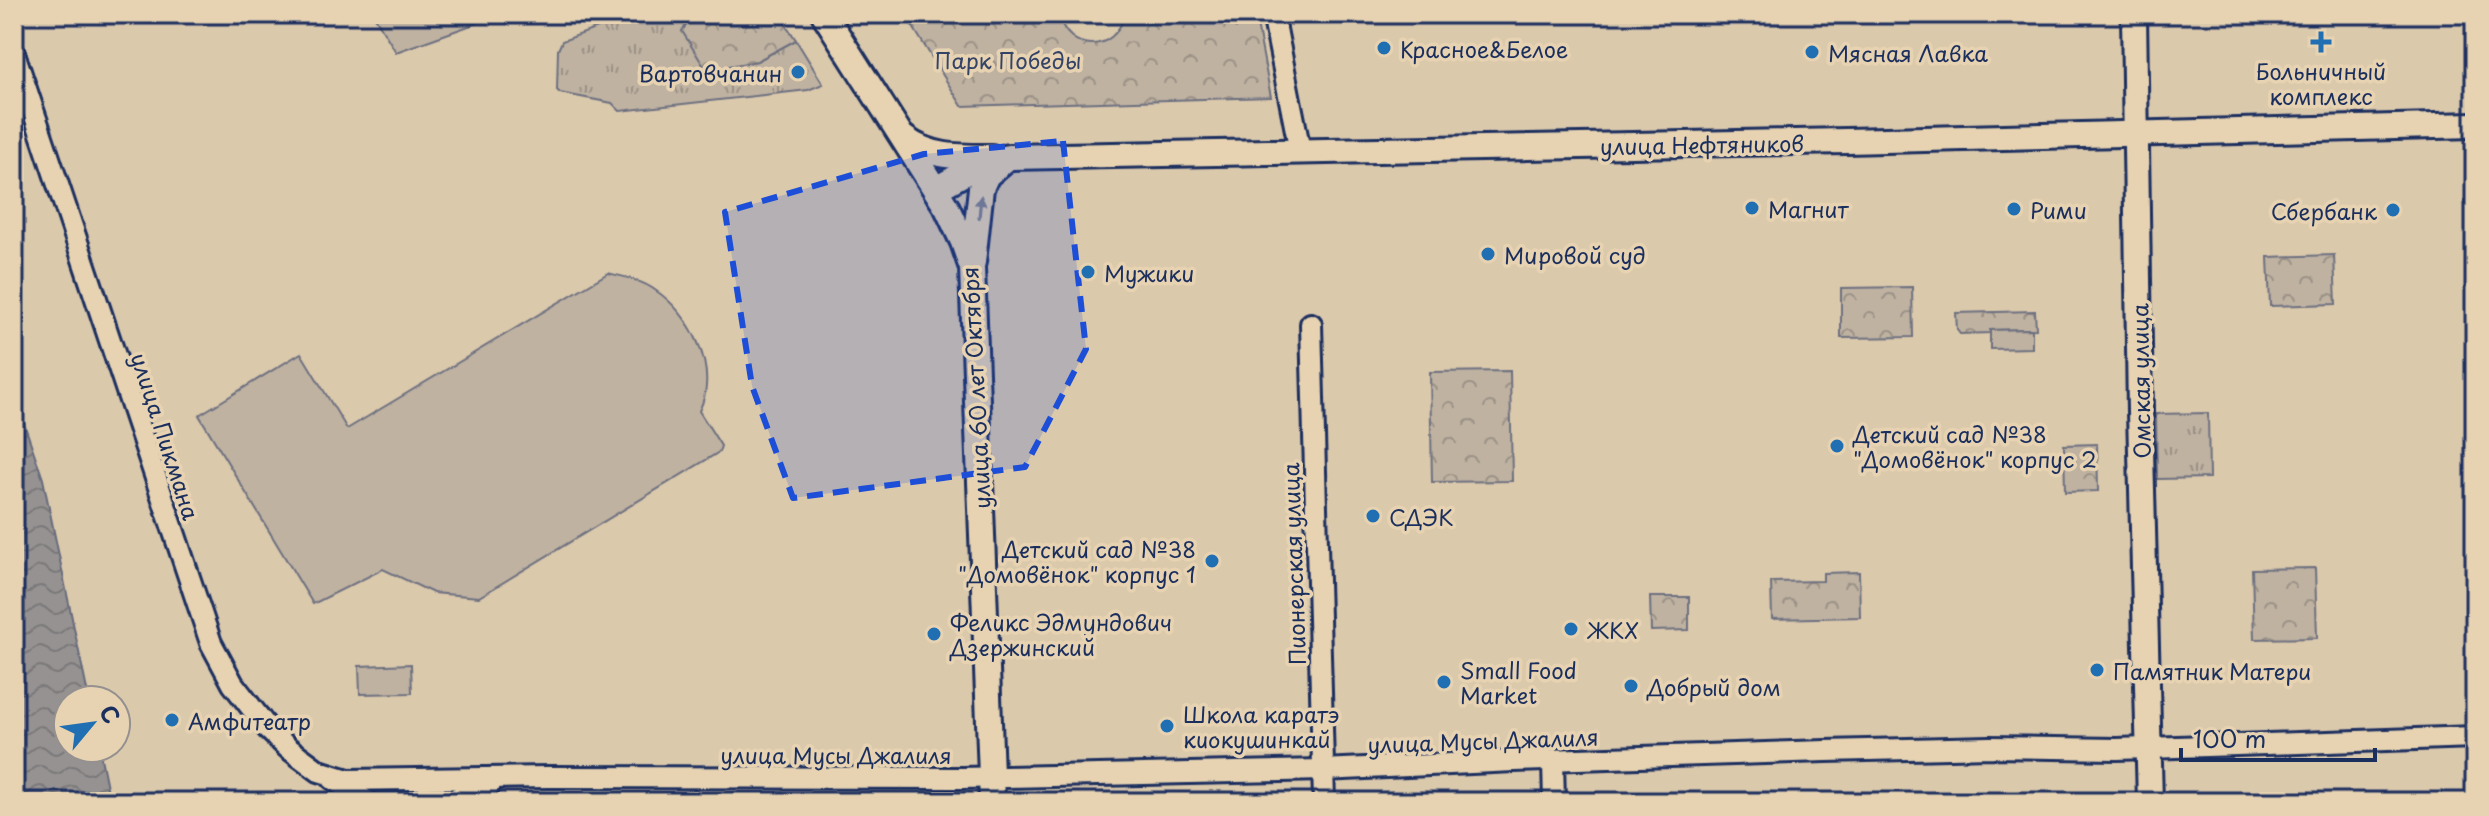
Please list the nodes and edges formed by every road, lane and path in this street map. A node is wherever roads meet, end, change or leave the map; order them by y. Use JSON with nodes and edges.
{"nodes":[{"id":1,"x":824,"y":14,"type":"edge"},
{"id":2,"x":1273,"y":14,"type":"edge"},
{"id":3,"x":2134,"y":14,"type":"edge"},
{"id":4,"x":14,"y":53,"type":"edge"},
{"id":5,"x":2475,"y":125,"type":"edge"},
{"id":6,"x":898,"y":132,"type":"junction"},
{"id":7,"x":2137,"y":134,"type":"junction"},
{"id":8,"x":1300,"y":151,"type":"junction"},
{"id":9,"x":1009,"y":157,"type":"junction"},
{"id":10,"x":936,"y":189,"type":"junction"},
{"id":11,"x":972,"y":268,"type":"junction"},
{"id":12,"x":1311,"y":324,"type":"dead end"},
{"id":13,"x":2475,"y":737,"type":"edge"},
{"id":14,"x":2149,"y":748,"type":"junction"},
{"id":15,"x":1553,"y":761,"type":"junction"},
{"id":16,"x":1323,"y":770,"type":"junction"},
{"id":17,"x":319,"y":771,"type":"junction"},
{"id":18,"x":991,"y":777,"type":"junction"},
{"id":19,"x":519,"y":778,"type":"junction"},
{"id":20,"x":348,"y":780,"type":"joint"},
{"id":21,"x":425,"y":780,"type":"junction"},
{"id":22,"x":368,"y":802,"type":"edge"},
{"id":23,"x":426,"y":802,"type":"edge"},
{"id":24,"x":451,"y":802,"type":"edge"},
{"id":25,"x":992,"y":802,"type":"edge"},
{"id":26,"x":1324,"y":802,"type":"edge"},
{"id":27,"x":1554,"y":802,"type":"edge"},
{"id":28,"x":2150,"y":802,"type":"edge"}],
"edges":[{"from":1,"to":6,"type":"main road","name":"улица 60 лет Октября"},
{"from":2,"to":8,"type":"street"},
{"from":3,"to":7,"type":"main road","name":"Омская улица"},
{"from":4,"to":17,"type":"street","name":"улица Пикмана"},
{"from":5,"to":7,"type":"main road","name":"улица Нефтяников"},
{"from":6,"to":9,"type":"main road"},
{"from":6,"to":10,"type":"main road","name":"улица 60 лет Октября"},
{"from":7,"to":8,"type":"main road","name":"улица Нефтяников"},
{"from":7,"to":14,"type":"main road","name":"Омская улица"},
{"from":8,"to":9,"type":"main road","name":"улица Нефтяников"},
{"from":9,"to":10,"type":"main road","name":"улица Нефтяников"},
{"from":11,"to":9,"type":"main road","one_way":true},
{"from":10,"to":11,"type":"main road","name":"улица 60 лет Октября"},
{"from":11,"to":18,"type":"main road","name":"улица 60 лет Октября"},
{"from":12,"to":16,"type":"street","name":"Пионерская улица"},
{"from":13,"to":14,"type":"street","name":"улица Мусы Джалиля"},
{"from":14,"to":15,"type":"street","name":"улица Мусы Джалиля"},
{"from":14,"to":28,"type":"main road","name":"Омская улица"},
{"from":15,"to":16,"type":"street","name":"улица Мусы Джалиля"},
{"from":15,"to":27,"type":"street"},
{"from":16,"to":18,"type":"street","name":"улица Мусы Джалиля"},
{"from":16,"to":26,"type":"street","name":"Пионерская улица"},
{"from":17,"to":20,"type":"street","name":"улица Пикмана"},
{"from":17,"to":22,"type":"street"},
{"from":18,"to":19,"type":"street","name":"улица Мусы Джалиля"},
{"from":18,"to":25,"type":"main road","name":"улица 60 лет Октября"},
{"from":19,"to":21,"type":"street","name":"улица Мусы Джалиля"},
{"from":19,"to":24,"type":"street"},
{"from":20,"to":21,"type":"street","name":"улица Мусы Джалиля"},
{"from":21,"to":23,"type":"street"}]}
